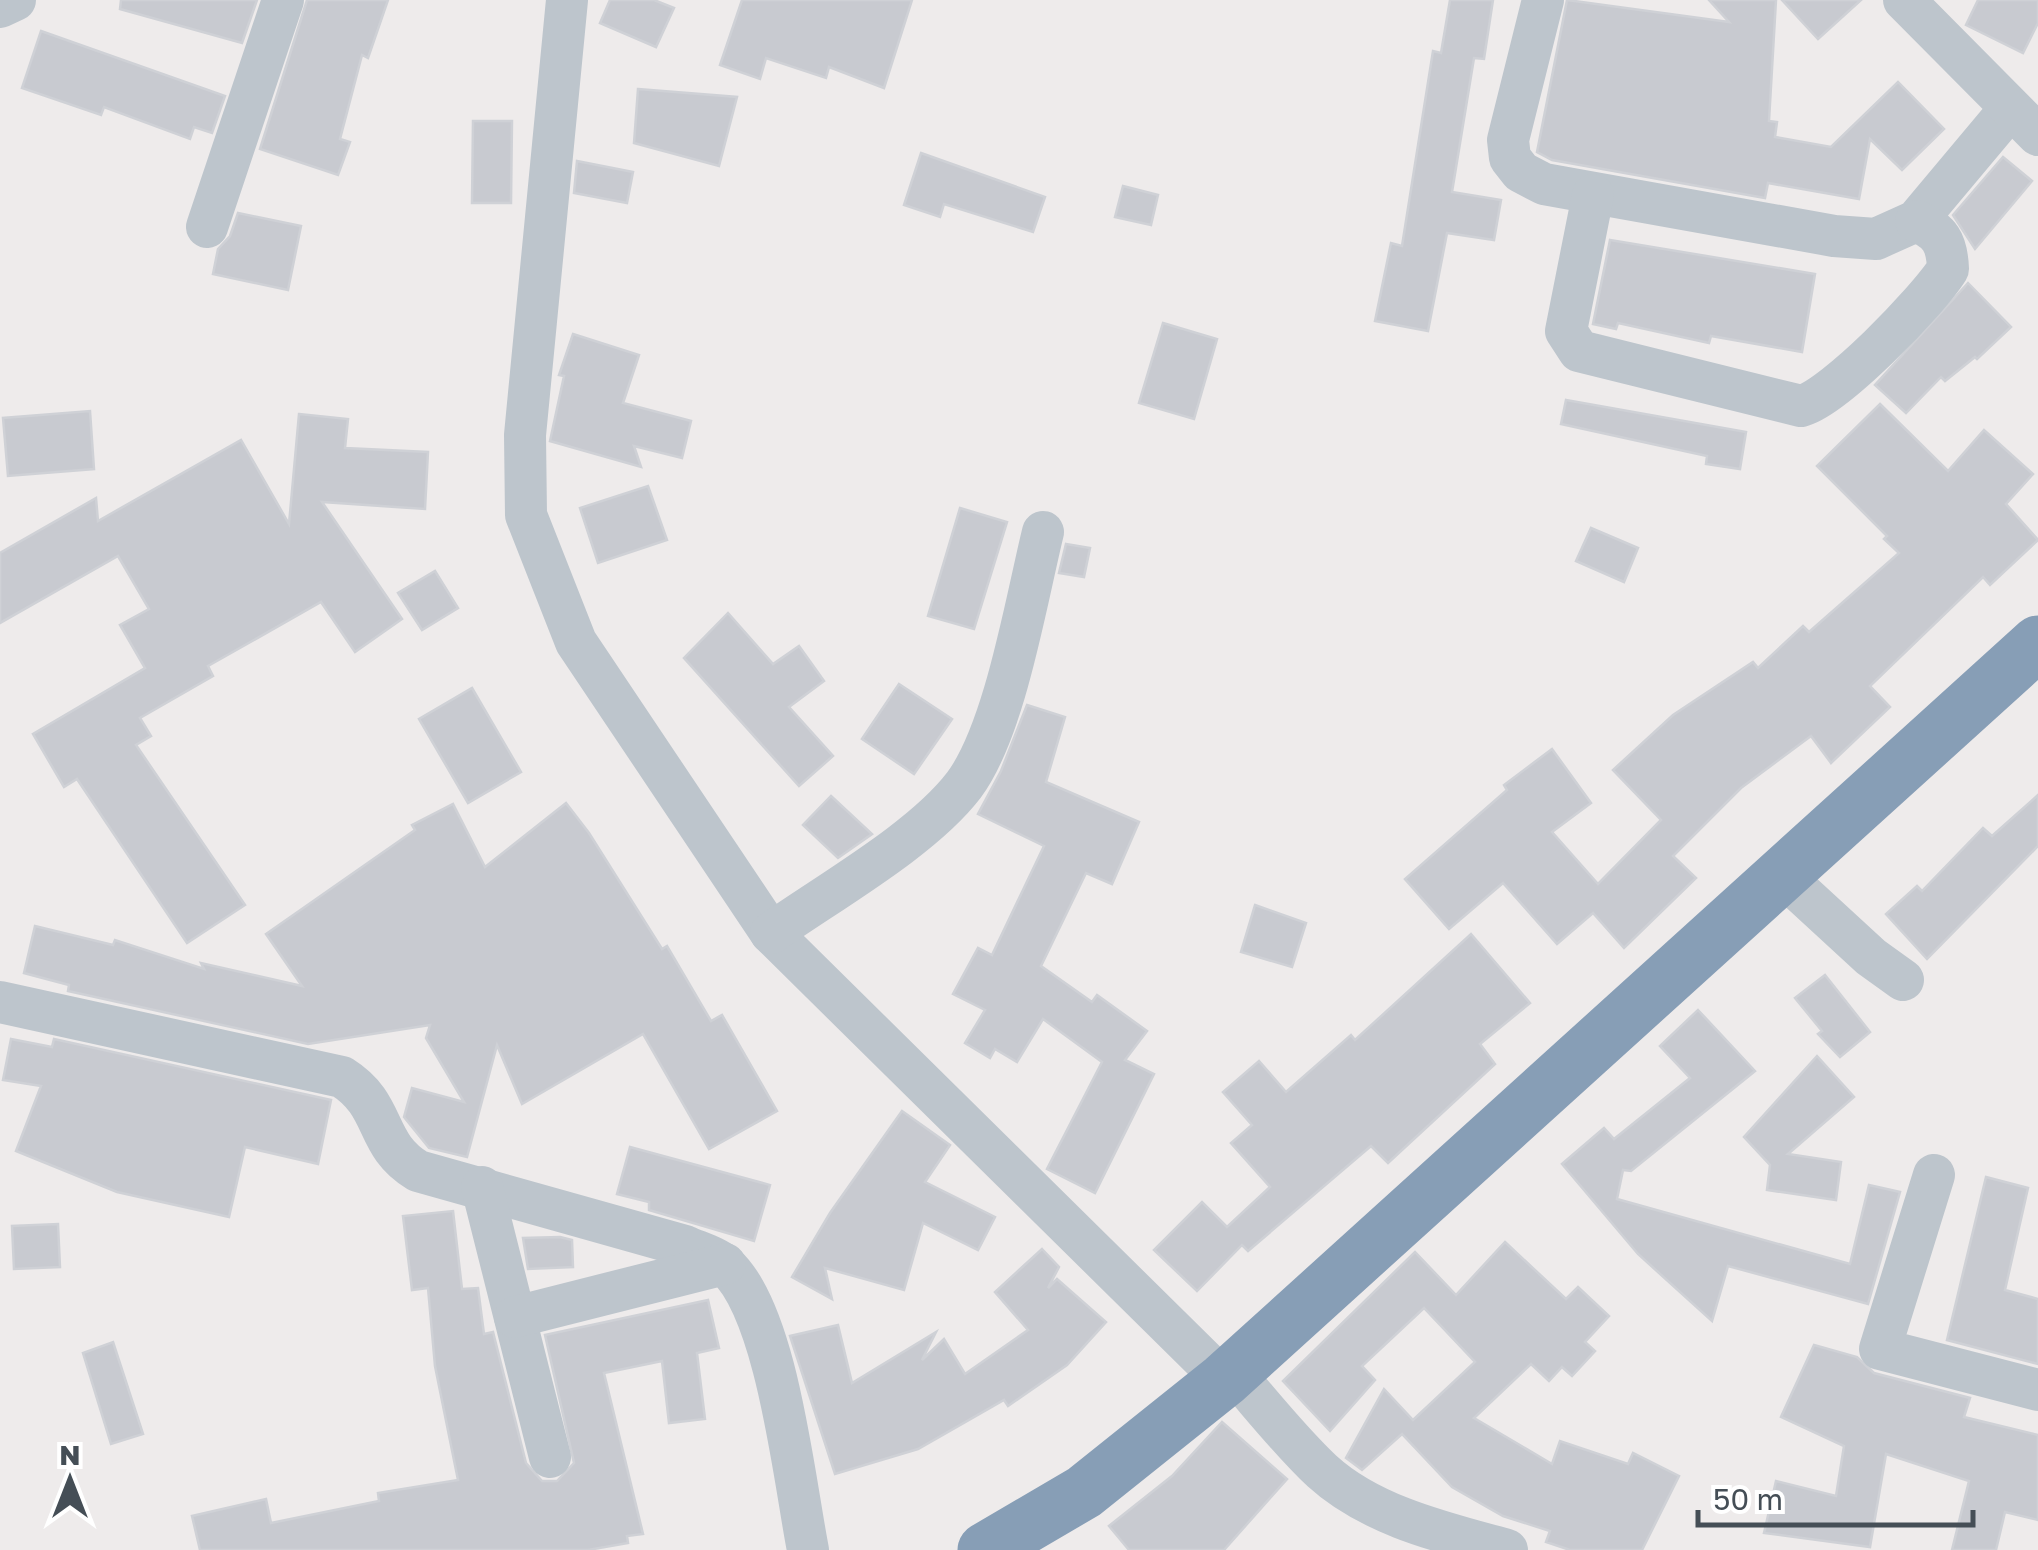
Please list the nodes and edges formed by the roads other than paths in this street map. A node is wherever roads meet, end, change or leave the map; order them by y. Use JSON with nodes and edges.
{"nodes":[{"id":1,"x":16,"y":0,"type":"edge"},
{"id":2,"x":283,"y":0,"type":"edge"},
{"id":3,"x":567,"y":0,"type":"edge"},
{"id":4,"x":1544,"y":0,"type":"edge"},
{"id":5,"x":1904,"y":0,"type":"edge"},
{"id":6,"x":0,"y":7,"type":"edge"},
{"id":7,"x":2024,"y":123,"type":"edge"},
{"id":8,"x":1593,"y":196,"type":"junction"},
{"id":9,"x":1916,"y":221,"type":"junction"},
{"id":10,"x":207,"y":227,"type":"dead end"},
{"id":11,"x":1044,"y":532,"type":"dead end"},
{"id":12,"x":2038,"y":643,"type":"edge"},
{"id":13,"x":1784,"y":877,"type":"junction"},
{"id":14,"x":770,"y":933,"type":"junction"},
{"id":15,"x":1903,"y":980,"type":"dead end"},
{"id":16,"x":0,"y":1002,"type":"edge"},
{"id":17,"x":1934,"y":1175,"type":"dead end"},
{"id":18,"x":482,"y":1187,"type":"junction"},
{"id":19,"x":725,"y":1264,"type":"junction"},
{"id":20,"x":515,"y":1317,"type":"junction"},
{"id":21,"x":1229,"y":1376,"type":"junction"},
{"id":22,"x":2038,"y":1390,"type":"edge"},
{"id":23,"x":550,"y":1457,"type":"dead end"},
{"id":24,"x":808,"y":1550,"type":"edge"},
{"id":25,"x":985,"y":1550,"type":"edge"},
{"id":26,"x":1507,"y":1550,"type":"edge"}],
"edges":[{"from":1,"to":6,"type":"street"},
{"from":2,"to":10,"type":"street"},
{"from":3,"to":14,"type":"street"},
{"from":4,"to":8,"type":"street"},
{"from":5,"to":7,"type":"street"},
{"from":7,"to":9,"type":"street"},
{"from":8,"to":9,"type":"street"},
{"from":8,"to":9,"type":"street"},
{"from":11,"to":14,"type":"street"},
{"from":12,"to":13,"type":"highway"},
{"from":13,"to":15,"type":"street"},
{"from":13,"to":21,"type":"highway"},
{"from":14,"to":21,"type":"street"},
{"from":16,"to":18,"type":"street"},
{"from":17,"to":22,"type":"street"},
{"from":18,"to":19,"type":"street"},
{"from":18,"to":20,"type":"street"},
{"from":19,"to":20,"type":"street"},
{"from":19,"to":24,"type":"street"},
{"from":20,"to":23,"type":"street"},
{"from":21,"to":25,"type":"highway"},
{"from":21,"to":26,"type":"street"}]}
